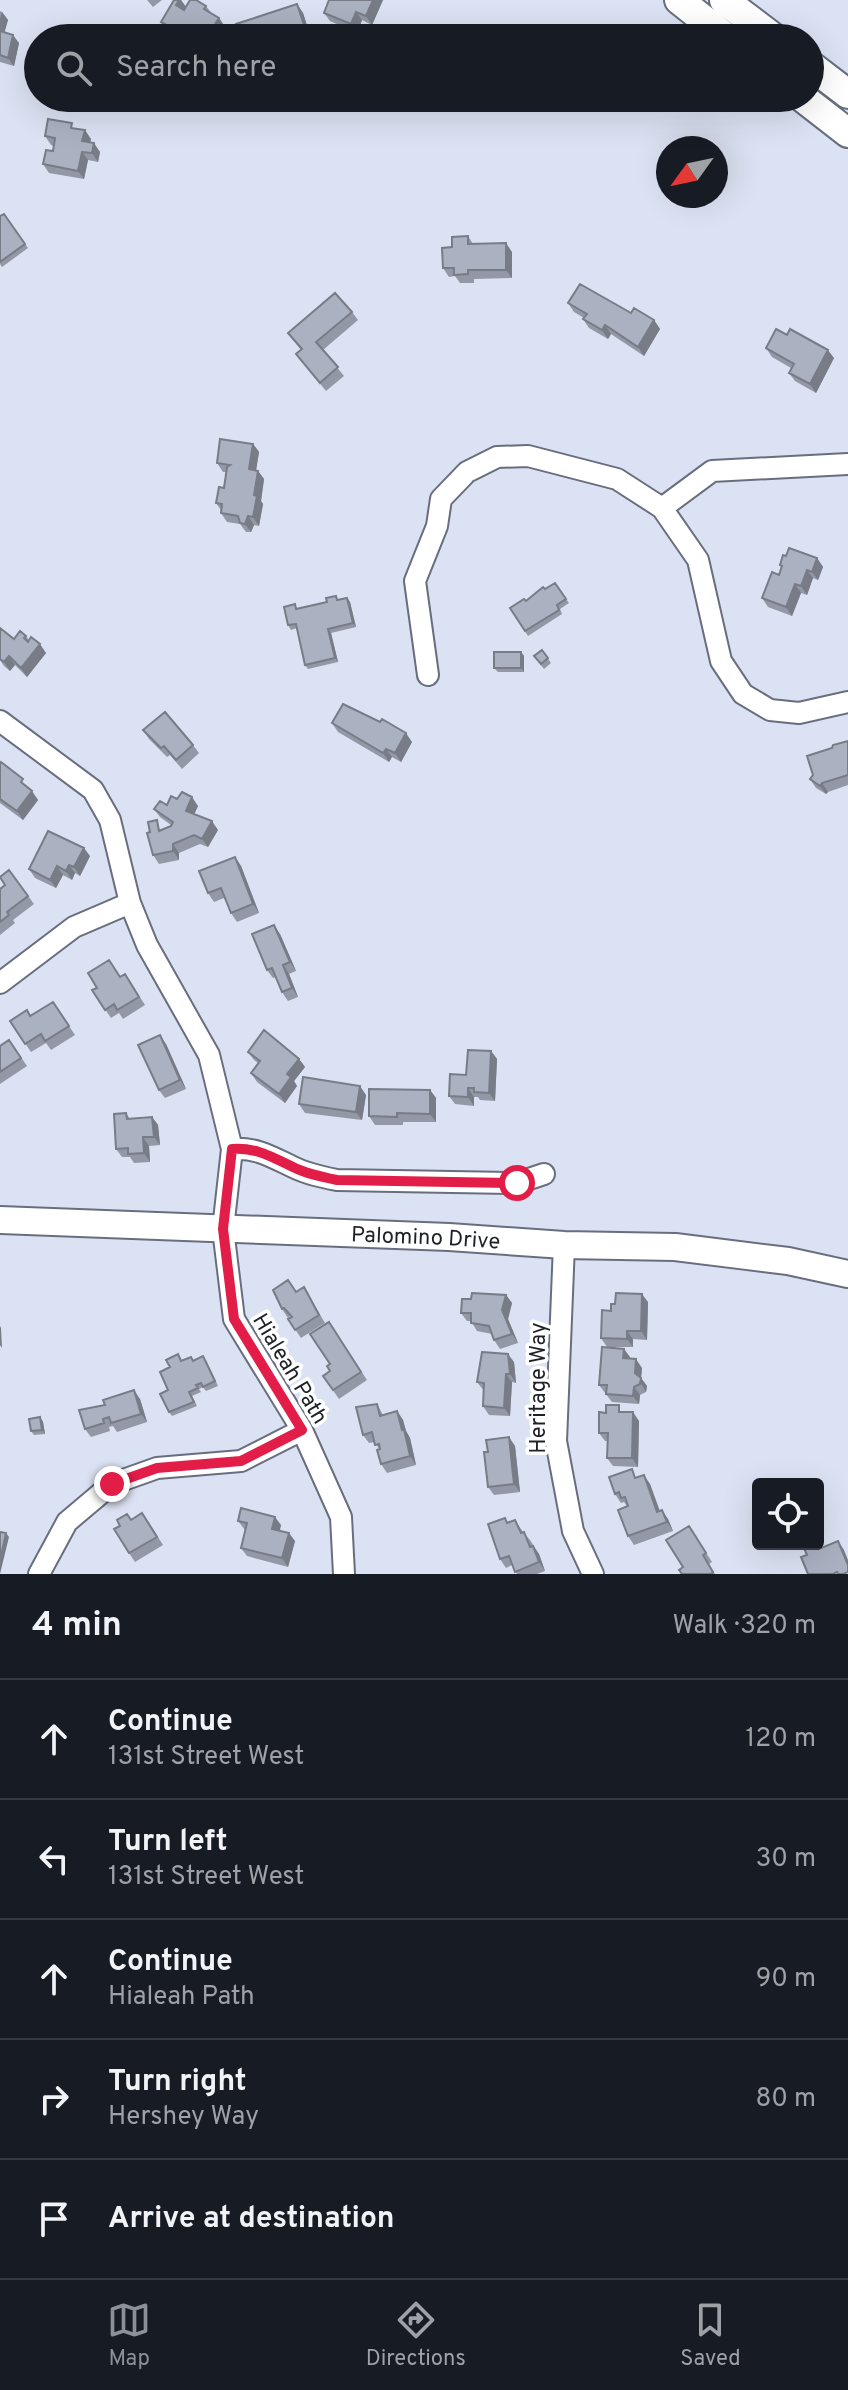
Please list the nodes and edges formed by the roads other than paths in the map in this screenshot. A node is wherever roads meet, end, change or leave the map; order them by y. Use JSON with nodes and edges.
{"nodes":[{"id":1,"x":679,"y":0,"type":"edge"},
{"id":2,"x":724,"y":0,"type":"edge"},
{"id":3,"x":709,"y":24,"type":"edge"},
{"id":4,"x":756,"y":24,"type":"edge"},
{"id":5,"x":824,"y":76,"type":"edge"},
{"id":6,"x":848,"y":94,"type":"edge"},
{"id":7,"x":821,"y":112,"type":"edge"},
{"id":8,"x":848,"y":133,"type":"edge"},
{"id":9,"x":848,"y":464,"type":"edge"},
{"id":10,"x":662,"y":508,"type":"junction"},
{"id":11,"x":428,"y":675,"type":"dead end"},
{"id":12,"x":848,"y":702,"type":"edge"},
{"id":13,"x":0,"y":721,"type":"edge"},
{"id":14,"x":130,"y":903,"type":"junction"},
{"id":15,"x":0,"y":983,"type":"edge"},
{"id":16,"x":232,"y":1149,"type":"junction"},
{"id":17,"x":544,"y":1174,"type":"dead end"},
{"id":18,"x":0,"y":1220,"type":"edge"},
{"id":19,"x":223,"y":1229,"type":"junction"},
{"id":20,"x":564,"y":1245,"type":"junction"},
{"id":21,"x":848,"y":1274,"type":"edge"},
{"id":22,"x":302,"y":1430,"type":"junction"},
{"id":23,"x":39,"y":1574,"type":"edge"},
{"id":24,"x":344,"y":1574,"type":"edge"},
{"id":25,"x":593,"y":1574,"type":"edge"}],
"edges":[{"from":1,"to":3,"type":"main road"},
{"from":2,"to":4,"type":"main road"},
{"from":5,"to":6,"type":"main road"},
{"from":7,"to":8,"type":"main road"},
{"from":9,"to":10,"type":"street"},
{"from":10,"to":11,"type":"street"},
{"from":10,"to":12,"type":"street"},
{"from":13,"to":14,"type":"street"},
{"from":14,"to":15,"type":"street"},
{"from":14,"to":16,"type":"street"},
{"from":16,"to":17,"type":"street"},
{"from":16,"to":19,"type":"street","name":"Hialeah Path"},
{"from":18,"to":19,"type":"street","name":"Palomino Drive"},
{"from":19,"to":20,"type":"street","name":"Palomino Drive"},
{"from":19,"to":22,"type":"street","name":"Hialeah Path"},
{"from":20,"to":21,"type":"street","name":"Palomino Drive"},
{"from":20,"to":25,"type":"street","name":"Heritage Way"},
{"from":22,"to":23,"type":"street"},
{"from":22,"to":24,"type":"street","name":"Hialeah Path"}]}
